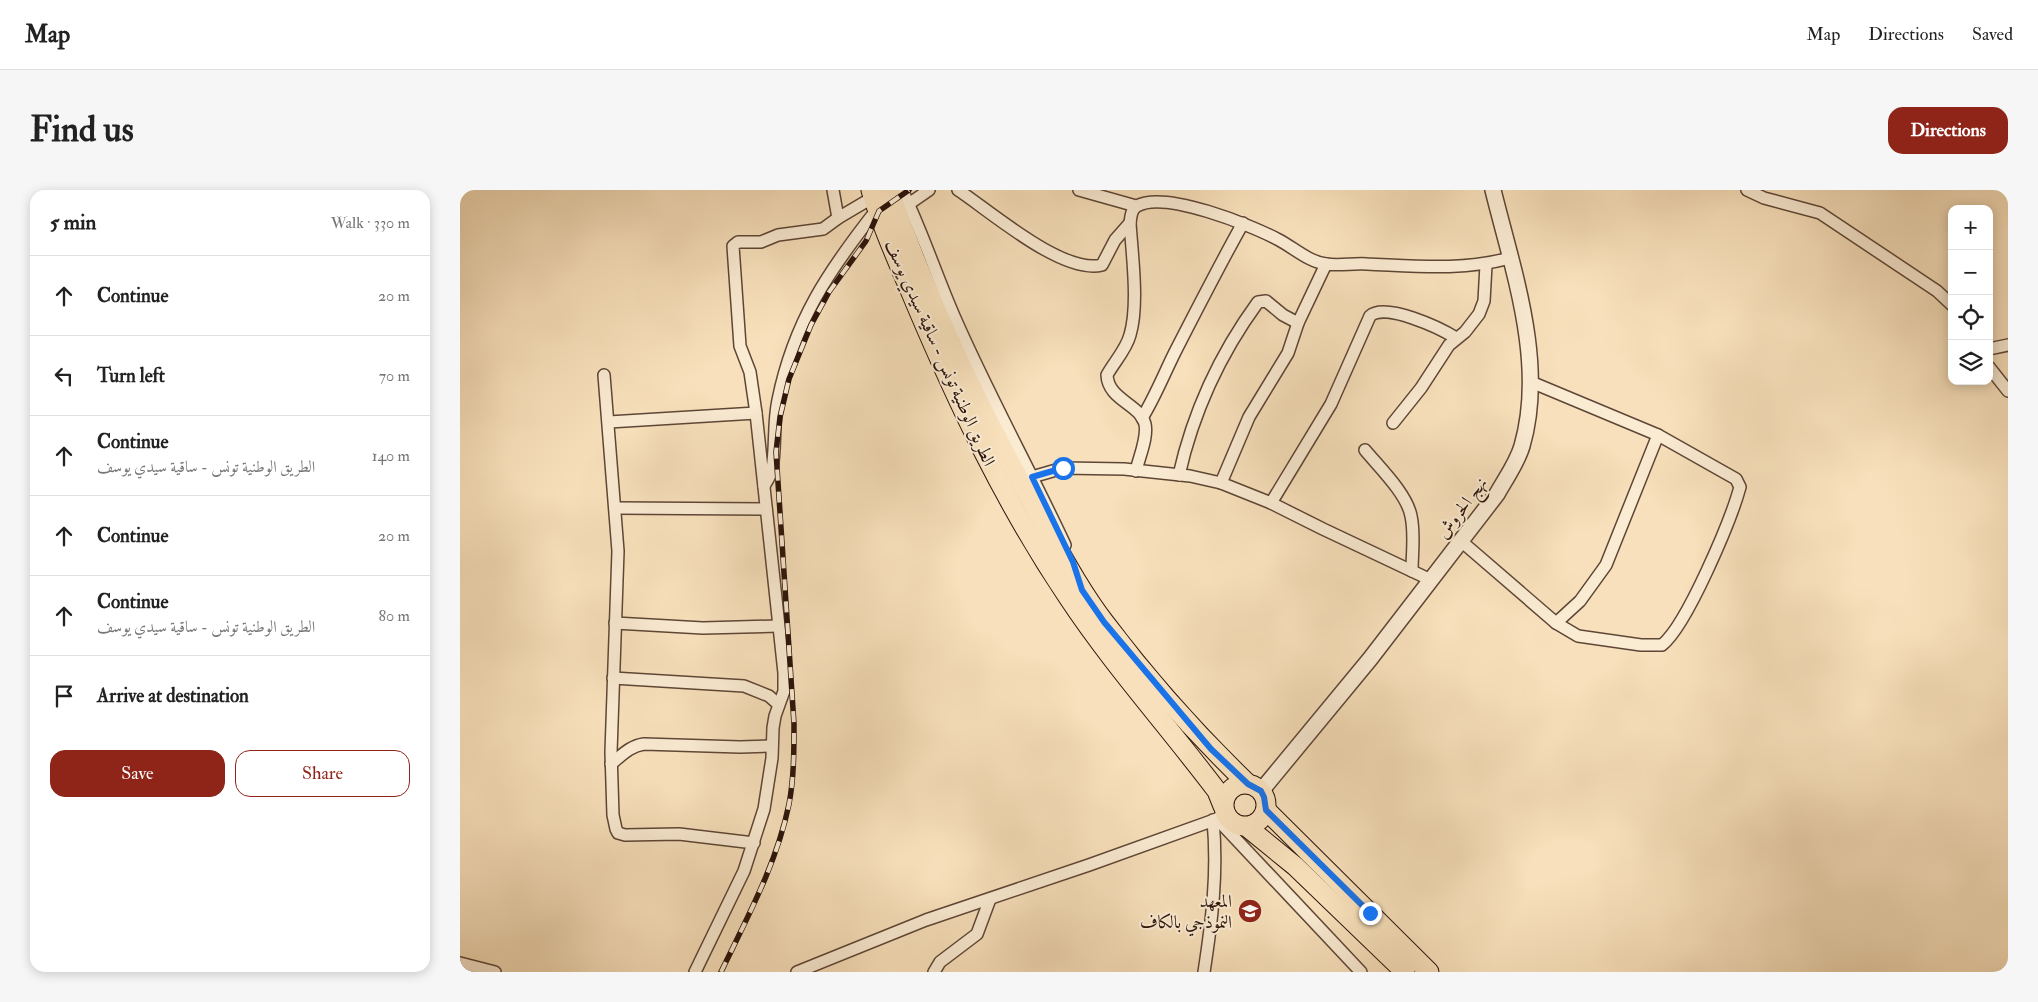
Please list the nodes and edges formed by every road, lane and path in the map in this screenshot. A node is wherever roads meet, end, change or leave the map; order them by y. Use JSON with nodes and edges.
{"nodes":[{"id":1,"x":833,"y":190,"type":"edge"},
{"id":2,"x":902,"y":190,"type":"edge"},
{"id":3,"x":929,"y":190,"type":"edge"},
{"id":4,"x":958,"y":190,"type":"edge"},
{"id":5,"x":1079,"y":190,"type":"edge"},
{"id":6,"x":1493,"y":190,"type":"edge"},
{"id":7,"x":1747,"y":190,"type":"edge"},
{"id":8,"x":886,"y":202,"type":"edge"},
{"id":9,"x":1136,"y":206,"type":"junction"},
{"id":10,"x":838,"y":218,"type":"junction"},
{"id":11,"x":1130,"y":223,"type":"junction"},
{"id":12,"x":1243,"y":223,"type":"junction"},
{"id":13,"x":1510,"y":258,"type":"junction"},
{"id":14,"x":1326,"y":264,"type":"junction"},
{"id":15,"x":1486,"y":265,"type":"junction"},
{"id":16,"x":1948,"y":301,"type":"edge"},
{"id":17,"x":1298,"y":323,"type":"junction"},
{"id":18,"x":1456,"y":338,"type":"junction"},
{"id":19,"x":2008,"y":345,"type":"edge"},
{"id":20,"x":1993,"y":347,"type":"edge"},
{"id":21,"x":1993,"y":372,"type":"edge"},
{"id":22,"x":604,"y":375,"type":"dead end"},
{"id":23,"x":1531,"y":382,"type":"junction"},
{"id":24,"x":2008,"y":391,"type":"edge"},
{"id":25,"x":756,"y":413,"type":"junction"},
{"id":26,"x":1142,"y":418,"type":"junction"},
{"id":27,"x":609,"y":422,"type":"junction"},
{"id":28,"x":1393,"y":423,"type":"dead end"},
{"id":29,"x":1658,"y":435,"type":"junction"},
{"id":30,"x":1364,"y":450,"type":"dead end"},
{"id":31,"x":1136,"y":470,"type":"junction"},
{"id":32,"x":1179,"y":475,"type":"junction"},
{"id":33,"x":1032,"y":477,"type":"junction"},
{"id":34,"x":1221,"y":483,"type":"junction"},
{"id":35,"x":764,"y":486,"type":"junction"},
{"id":36,"x":1271,"y":503,"type":"junction"},
{"id":37,"x":616,"y":508,"type":"junction"},
{"id":38,"x":766,"y":509,"type":"junction"},
{"id":39,"x":1461,"y":540,"type":"junction"},
{"id":40,"x":1412,"y":571,"type":"junction"},
{"id":41,"x":1431,"y":580,"type":"junction"},
{"id":42,"x":1082,"y":590,"type":"junction"},
{"id":43,"x":615,"y":622,"type":"junction"},
{"id":44,"x":1556,"y":623,"type":"junction"},
{"id":45,"x":778,"y":626,"type":"junction"},
{"id":46,"x":613,"y":678,"type":"junction"},
{"id":47,"x":778,"y":704,"type":"junction"},
{"id":48,"x":772,"y":746,"type":"junction"},
{"id":49,"x":611,"y":764,"type":"junction"},
{"id":50,"x":1254,"y":788,"type":"junction"},
{"id":51,"x":1266,"y":810,"type":"junction"},
{"id":52,"x":1220,"y":814,"type":"junction"},
{"id":53,"x":1247,"y":827,"type":"junction"},
{"id":54,"x":754,"y":843,"type":"junction"},
{"id":55,"x":990,"y":900,"type":"junction"},
{"id":56,"x":460,"y":964,"type":"edge"},
{"id":57,"x":495,"y":972,"type":"edge"},
{"id":58,"x":694,"y":972,"type":"edge"},
{"id":59,"x":797,"y":972,"type":"edge"},
{"id":60,"x":934,"y":972,"type":"edge"},
{"id":61,"x":1204,"y":972,"type":"edge"},
{"id":62,"x":1361,"y":972,"type":"edge"},
{"id":63,"x":1404,"y":972,"type":"edge"},
{"id":64,"x":1430,"y":972,"type":"edge"}],
"edges":[{"from":1,"to":10,"type":"street"},
{"from":2,"to":8,"type":"street"},
{"from":3,"to":8,"type":"street"},
{"from":4,"to":11,"type":"street"},
{"from":5,"to":9,"type":"street"},
{"from":6,"to":13,"type":"street","name":"نهج الحروش"},
{"from":7,"to":16,"type":"street"},
{"from":8,"to":10,"type":"street"},
{"from":8,"to":33,"type":"street"},
{"from":8,"to":35,"type":"street"},
{"from":8,"to":42,"type":"main road","name":"الطريق الوطنية تونس - ساقية سيدي يوسف"},
{"from":8,"to":52,"type":"main road","name":"الطريق الوطنية تونس - ساقية سيدي يوسف"},
{"from":9,"to":11,"type":"street"},
{"from":9,"to":12,"type":"street"},
{"from":10,"to":25,"type":"street"},
{"from":11,"to":26,"type":"street"},
{"from":12,"to":14,"type":"street"},
{"from":12,"to":26,"type":"street"},
{"from":13,"to":15,"type":"street"},
{"from":13,"to":23,"type":"street","name":"نهج الحروش"},
{"from":14,"to":15,"type":"street"},
{"from":14,"to":17,"type":"street"},
{"from":15,"to":18,"type":"street"},
{"from":17,"to":32,"type":"street"},
{"from":17,"to":34,"type":"street"},
{"from":18,"to":28,"type":"street"},
{"from":18,"to":36,"type":"street"},
{"from":19,"to":20,"type":"street"},
{"from":21,"to":24,"type":"street"},
{"from":22,"to":27,"type":"street"},
{"from":23,"to":29,"type":"street"},
{"from":23,"to":39,"type":"street","name":"نهج الحروش"},
{"from":25,"to":27,"type":"street"},
{"from":25,"to":35,"type":"street"},
{"from":26,"to":31,"type":"street"},
{"from":27,"to":37,"type":"street"},
{"from":29,"to":44,"type":"street"},
{"from":29,"to":44,"type":"street"},
{"from":30,"to":40,"type":"street"},
{"from":31,"to":32,"type":"street"},
{"from":31,"to":33,"type":"street"},
{"from":32,"to":34,"type":"street"},
{"from":33,"to":42,"type":"street"},
{"from":34,"to":36,"type":"street"},
{"from":35,"to":38,"type":"street"},
{"from":36,"to":40,"type":"street"},
{"from":37,"to":38,"type":"street"},
{"from":37,"to":43,"type":"street"},
{"from":38,"to":45,"type":"street"},
{"from":39,"to":41,"type":"street","name":"نهج الحروش"},
{"from":39,"to":44,"type":"street"},
{"from":40,"to":41,"type":"street"},
{"from":41,"to":50,"type":"street","name":"نهج الحروش"},
{"from":42,"to":50,"type":"main road","name":"الطريق الوطنية تونس - ساقية سيدي يوسف"},
{"from":43,"to":45,"type":"street"},
{"from":43,"to":46,"type":"street"},
{"from":45,"to":47,"type":"street"},
{"from":46,"to":47,"type":"street"},
{"from":46,"to":49,"type":"street"},
{"from":47,"to":48,"type":"street"},
{"from":48,"to":49,"type":"street"},
{"from":48,"to":54,"type":"street"},
{"from":49,"to":54,"type":"street"},
{"from":50,"to":51,"type":"main road"},
{"from":50,"to":52,"type":"main road"},
{"from":51,"to":53,"type":"main road"},
{"from":51,"to":64,"type":"main road"},
{"from":52,"to":53,"type":"main road"},
{"from":52,"to":55,"type":"street"},
{"from":52,"to":61,"type":"street"},
{"from":52,"to":62,"type":"street"},
{"from":53,"to":63,"type":"main road"},
{"from":54,"to":58,"type":"street"},
{"from":55,"to":59,"type":"street"},
{"from":55,"to":60,"type":"street"},
{"from":56,"to":57,"type":"street"}]}
